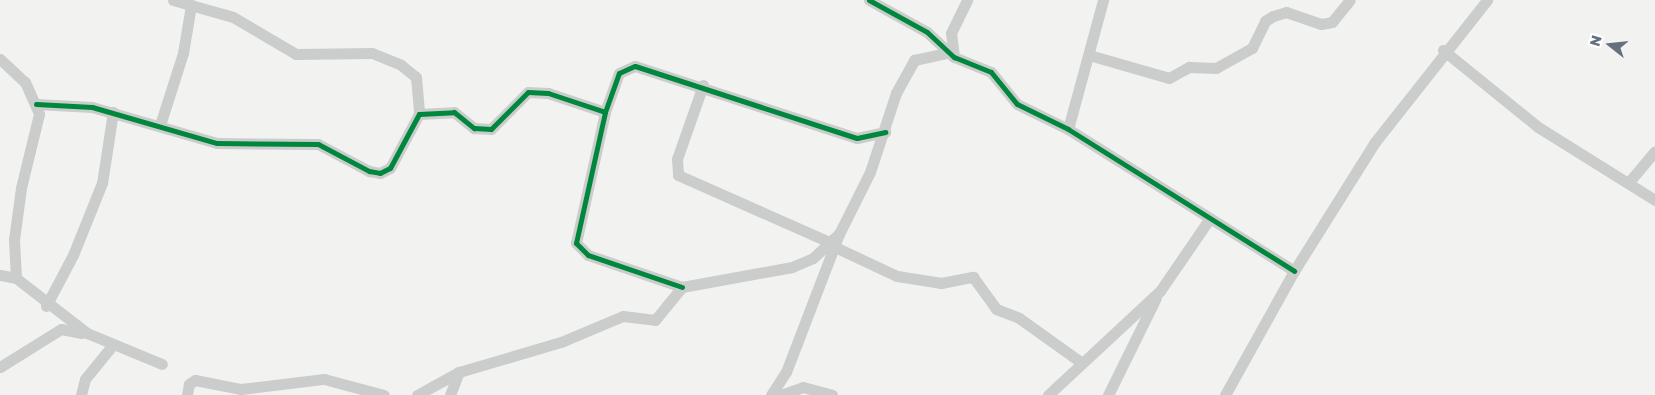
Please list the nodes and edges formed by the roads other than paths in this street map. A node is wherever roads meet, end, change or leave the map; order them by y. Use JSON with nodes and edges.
{"nodes":[{"id":1,"x":173,"y":0,"type":"edge"},
{"id":2,"x":870,"y":0,"type":"edge"},
{"id":3,"x":967,"y":0,"type":"edge"},
{"id":4,"x":1103,"y":0,"type":"edge"},
{"id":5,"x":1350,"y":0,"type":"edge"},
{"id":6,"x":1487,"y":0,"type":"edge"},
{"id":7,"x":191,"y":5,"type":"junction"},
{"id":8,"x":1443,"y":50,"type":"junction"},
{"id":9,"x":951,"y":55,"type":"junction"},
{"id":10,"x":1089,"y":56,"type":"junction"},
{"id":11,"x":0,"y":59,"type":"edge"},
{"id":12,"x":703,"y":85,"type":"junction"},
{"id":13,"x":36,"y":104,"type":"junction"},
{"id":14,"x":113,"y":112,"type":"junction"},
{"id":15,"x":605,"y":112,"type":"junction"},
{"id":16,"x":418,"y":114,"type":"junction"},
{"id":17,"x":160,"y":125,"type":"junction"},
{"id":18,"x":1068,"y":129,"type":"junction"},
{"id":19,"x":885,"y":132,"type":"junction"},
{"id":20,"x":1655,"y":151,"type":"edge"},
{"id":21,"x":1629,"y":182,"type":"junction"},
{"id":22,"x":1655,"y":200,"type":"edge"},
{"id":23,"x":1210,"y":218,"type":"junction"},
{"id":24,"x":839,"y":234,"type":"junction"},
{"id":25,"x":827,"y":241,"type":"junction"},
{"id":26,"x":837,"y":248,"type":"junction"},
{"id":27,"x":1294,"y":271,"type":"junction"},
{"id":28,"x":0,"y":275,"type":"edge"},
{"id":29,"x":16,"y":278,"type":"junction"},
{"id":30,"x":682,"y":287,"type":"junction"},
{"id":31,"x":1160,"y":291,"type":"junction"},
{"id":32,"x":46,"y":306,"type":"junction"},
{"id":33,"x":86,"y":334,"type":"junction"},
{"id":34,"x":111,"y":347,"type":"dead end"},
{"id":35,"x":1082,"y":363,"type":"junction"},
{"id":36,"x":162,"y":364,"type":"dead end"},
{"id":37,"x":0,"y":367,"type":"edge"},
{"id":38,"x":459,"y":372,"type":"junction"},
{"id":39,"x":81,"y":395,"type":"edge"},
{"id":40,"x":187,"y":395,"type":"edge"},
{"id":41,"x":384,"y":395,"type":"edge"},
{"id":42,"x":417,"y":395,"type":"edge"},
{"id":43,"x":450,"y":395,"type":"edge"},
{"id":44,"x":771,"y":395,"type":"edge"},
{"id":45,"x":781,"y":395,"type":"edge"},
{"id":46,"x":832,"y":395,"type":"edge"},
{"id":47,"x":1048,"y":395,"type":"edge"},
{"id":48,"x":1108,"y":395,"type":"edge"},
{"id":49,"x":1225,"y":395,"type":"edge"}],
"edges":[{"from":1,"to":7,"type":"street"},
{"from":2,"to":9,"type":"street"},
{"from":3,"to":9,"type":"street"},
{"from":4,"to":10,"type":"street"},
{"from":5,"to":10,"type":"street"},
{"from":6,"to":8,"type":"street"},
{"from":7,"to":16,"type":"street"},
{"from":7,"to":17,"type":"street"},
{"from":8,"to":21,"type":"street"},
{"from":8,"to":27,"type":"street"},
{"from":9,"to":18,"type":"street"},
{"from":9,"to":19,"type":"street"},
{"from":10,"to":18,"type":"street"},
{"from":11,"to":13,"type":"street"},
{"from":12,"to":15,"type":"street"},
{"from":12,"to":19,"type":"street"},
{"from":12,"to":25,"type":"street"},
{"from":13,"to":14,"type":"street"},
{"from":13,"to":29,"type":"street"},
{"from":14,"to":17,"type":"street"},
{"from":14,"to":32,"type":"street"},
{"from":15,"to":16,"type":"street"},
{"from":15,"to":30,"type":"street"},
{"from":16,"to":17,"type":"street"},
{"from":18,"to":23,"type":"street"},
{"from":19,"to":24,"type":"street"},
{"from":20,"to":21,"type":"street"},
{"from":21,"to":22,"type":"street"},
{"from":23,"to":27,"type":"street"},
{"from":23,"to":31,"type":"street"},
{"from":24,"to":25,"type":"street"},
{"from":24,"to":26,"type":"street"},
{"from":25,"to":30,"type":"street"},
{"from":26,"to":35,"type":"street"},
{"from":26,"to":44,"type":"street"},
{"from":27,"to":49,"type":"street"},
{"from":28,"to":29,"type":"street"},
{"from":29,"to":32,"type":"street"},
{"from":30,"to":38,"type":"street"},
{"from":31,"to":35,"type":"street"},
{"from":31,"to":48,"type":"street"},
{"from":32,"to":33,"type":"street"},
{"from":33,"to":36,"type":"street"},
{"from":33,"to":37,"type":"street"},
{"from":34,"to":39,"type":"street"},
{"from":35,"to":47,"type":"street"},
{"from":38,"to":42,"type":"street"},
{"from":38,"to":43,"type":"street"},
{"from":40,"to":41,"type":"street"},
{"from":45,"to":46,"type":"street"}]}
